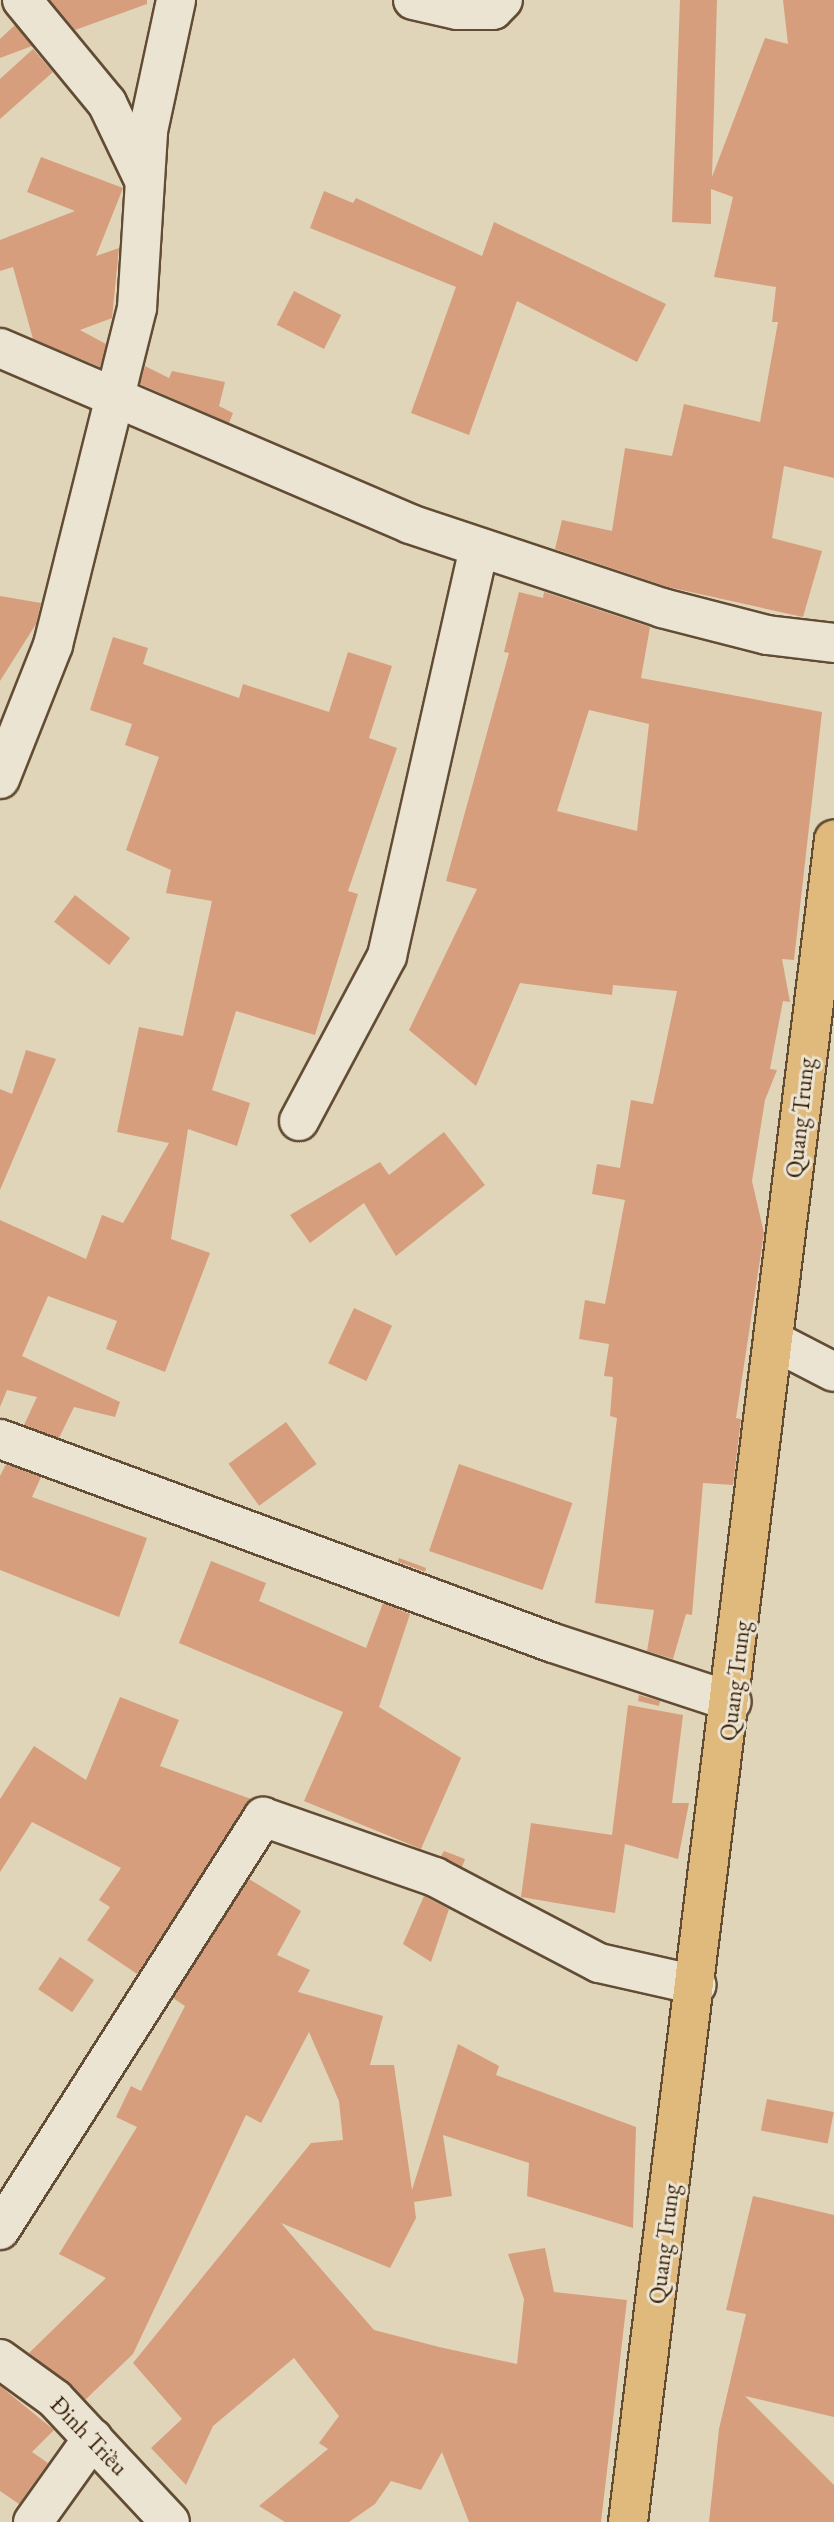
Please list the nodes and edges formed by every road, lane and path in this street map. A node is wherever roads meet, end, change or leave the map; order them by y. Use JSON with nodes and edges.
{"nodes":[{"id":1,"x":22,"y":0,"type":"edge"},
{"id":2,"x":176,"y":0,"type":"edge"},
{"id":3,"x":413,"y":0,"type":"edge"},
{"id":4,"x":503,"y":0,"type":"edge"},
{"id":5,"x":145,"y":183,"type":"junction"},
{"id":6,"x":0,"y":348,"type":"edge"},
{"id":7,"x":111,"y":400,"type":"junction"},
{"id":8,"x":479,"y":548,"type":"junction"},
{"id":9,"x":834,"y":643,"type":"edge"},
{"id":10,"x":0,"y":779,"type":"edge"},
{"id":11,"x":834,"y":840,"type":"edge"},
{"id":12,"x":299,"y":1121,"type":"dead end"},
{"id":13,"x":776,"y":1342,"type":"junction"},
{"id":14,"x":834,"y":1372,"type":"edge"},
{"id":15,"x":0,"y":1439,"type":"edge"},
{"id":16,"x":732,"y":1702,"type":"junction"},
{"id":17,"x":696,"y":1985,"type":"junction"},
{"id":18,"x":0,"y":2230,"type":"edge"},
{"id":19,"x":0,"y":2359,"type":"edge"},
{"id":20,"x":93,"y":2438,"type":"junction"},
{"id":21,"x":33,"y":2522,"type":"edge"},
{"id":22,"x":170,"y":2522,"type":"edge"},
{"id":23,"x":628,"y":2522,"type":"edge"}],
"edges":[{"from":1,"to":5,"type":"street"},
{"from":2,"to":5,"type":"street"},
{"from":3,"to":4,"type":"street"},
{"from":5,"to":7,"type":"street"},
{"from":6,"to":7,"type":"street"},
{"from":7,"to":8,"type":"street"},
{"from":7,"to":10,"type":"street"},
{"from":8,"to":9,"type":"street"},
{"from":8,"to":12,"type":"street"},
{"from":11,"to":13,"type":"main road","name":"Quang Trung"},
{"from":13,"to":14,"type":"street"},
{"from":13,"to":16,"type":"main road","name":"Quang Trung"},
{"from":15,"to":16,"type":"street"},
{"from":16,"to":17,"type":"main road","name":"Quang Trung"},
{"from":17,"to":18,"type":"street"},
{"from":17,"to":23,"type":"main road","name":"Quang Trung"},
{"from":19,"to":20,"type":"street","name":"Đinh Triều"},
{"from":20,"to":21,"type":"street"},
{"from":20,"to":22,"type":"street","name":"Đinh Triều"}]}
